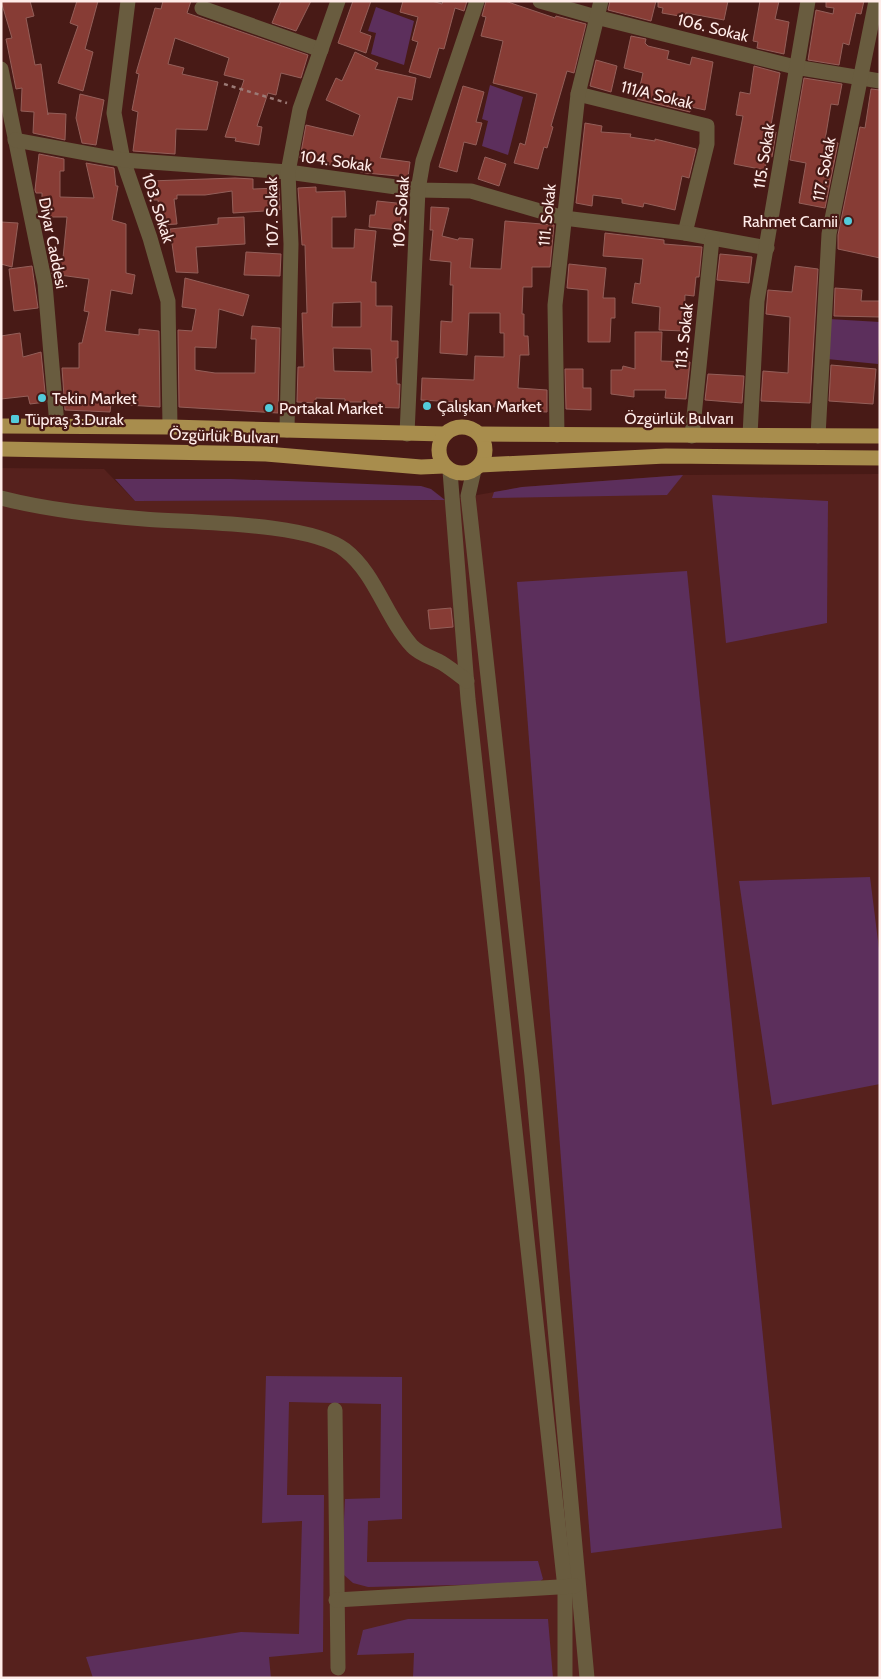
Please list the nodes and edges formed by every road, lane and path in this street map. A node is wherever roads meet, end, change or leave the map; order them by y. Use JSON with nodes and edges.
{"nodes":[{"id":1,"x":128,"y":1,"type":"edge"},
{"id":2,"x":338,"y":1,"type":"edge"},
{"id":3,"x":477,"y":1,"type":"edge"},
{"id":4,"x":540,"y":1,"type":"edge"},
{"id":5,"x":601,"y":1,"type":"edge"},
{"id":6,"x":808,"y":1,"type":"edge"},
{"id":7,"x":876,"y":1,"type":"edge"},
{"id":8,"x":202,"y":8,"type":"dead end"},
{"id":9,"x":596,"y":17,"type":"junction"},
{"id":10,"x":321,"y":50,"type":"junction"},
{"id":11,"x":795,"y":67,"type":"junction"},
{"id":12,"x":1,"y":69,"type":"edge"},
{"id":13,"x":860,"y":77,"type":"junction"},
{"id":14,"x":880,"y":81,"type":"edge"},
{"id":15,"x":224,"y":84,"type":"dead end"},
{"id":16,"x":578,"y":94,"type":"junction"},
{"id":17,"x":300,"y":109,"type":"junction"},
{"id":18,"x":15,"y":140,"type":"junction"},
{"id":19,"x":124,"y":160,"type":"junction"},
{"id":20,"x":288,"y":172,"type":"junction"},
{"id":21,"x":418,"y":190,"type":"junction"},
{"id":22,"x":564,"y":218,"type":"junction"},
{"id":23,"x":685,"y":234,"type":"junction"},
{"id":24,"x":712,"y":239,"type":"junction"},
{"id":25,"x":767,"y":248,"type":"junction"},
{"id":26,"x":56,"y":425,"type":"junction"},
{"id":27,"x":1,"y":426,"type":"edge"},
{"id":28,"x":170,"y":427,"type":"junction"},
{"id":29,"x":288,"y":430,"type":"junction"},
{"id":30,"x":407,"y":434,"type":"junction"},
{"id":31,"x":444,"y":434,"type":"junction"},
{"id":32,"x":479,"y":434,"type":"junction"},
{"id":33,"x":557,"y":435,"type":"junction"},
{"id":34,"x":750,"y":435,"type":"junction"},
{"id":35,"x":692,"y":436,"type":"junction"},
{"id":36,"x":818,"y":436,"type":"junction"},
{"id":37,"x":880,"y":436,"type":"edge"},
{"id":38,"x":1,"y":449,"type":"edge"},
{"id":39,"x":880,"y":458,"type":"edge"},
{"id":40,"x":477,"y":467,"type":"junction"},
{"id":41,"x":447,"y":468,"type":"junction"},
{"id":42,"x":1,"y":498,"type":"edge"},
{"id":43,"x":467,"y":681,"type":"junction"},
{"id":44,"x":334,"y":1410,"type":"dead end"},
{"id":45,"x":572,"y":1587,"type":"junction"},
{"id":46,"x":336,"y":1600,"type":"junction"},
{"id":47,"x":339,"y":1675,"type":"edge"},
{"id":48,"x":565,"y":1678,"type":"edge"},
{"id":49,"x":587,"y":1678,"type":"edge"}],
"edges":[{"from":1,"to":19,"type":"street","name":"103. Sokak"},
{"from":2,"to":10,"type":"street","name":"107. Sokak"},
{"from":3,"to":21,"type":"street","name":"109. Sokak"},
{"from":4,"to":9,"type":"street","name":"106. Sokak"},
{"from":5,"to":9,"type":"street","name":"111. Sokak"},
{"from":6,"to":11,"type":"street","name":"115. Sokak"},
{"from":7,"to":13,"type":"street","name":"117. Sokak"},
{"from":8,"to":10,"type":"street"},
{"from":9,"to":11,"type":"street","name":"106. Sokak"},
{"from":9,"to":16,"type":"street","name":"111. Sokak"},
{"from":10,"to":17,"type":"street","name":"107. Sokak"},
{"from":11,"to":13,"type":"street","name":"106. Sokak"},
{"from":11,"to":25,"type":"street","name":"115. Sokak"},
{"from":12,"to":18,"type":"street","name":"Diyar Caddesi"},
{"from":13,"to":14,"type":"street","name":"106. Sokak"},
{"from":13,"to":36,"type":"street","name":"117. Sokak"},
{"from":15,"to":17,"type":"path"},
{"from":16,"to":22,"type":"street","name":"111. Sokak"},
{"from":16,"to":23,"type":"street","name":"111/A Sokak"},
{"from":17,"to":20,"type":"street","name":"107. Sokak"},
{"from":18,"to":19,"type":"street","name":"104. Sokak"},
{"from":18,"to":26,"type":"street","name":"Diyar Caddesi"},
{"from":19,"to":20,"type":"street","name":"104. Sokak"},
{"from":19,"to":28,"type":"street","name":"103. Sokak"},
{"from":20,"to":21,"type":"street","name":"104. Sokak"},
{"from":20,"to":29,"type":"street","name":"107. Sokak"},
{"from":21,"to":22,"type":"street","name":"104. Sokak"},
{"from":21,"to":30,"type":"street","name":"109. Sokak"},
{"from":22,"to":23,"type":"street","name":"104. Sokak"},
{"from":22,"to":33,"type":"street","name":"111. Sokak"},
{"from":23,"to":24,"type":"street","name":"104. Sokak"},
{"from":24,"to":25,"type":"street","name":"104. Sokak"},
{"from":24,"to":35,"type":"street","name":"113. Sokak"},
{"from":25,"to":34,"type":"street","name":"115. Sokak"},
{"from":26,"to":27,"type":"main road","name":"Özgürlük Bulvarı"},
{"from":26,"to":28,"type":"main road","name":"Özgürlük Bulvarı"},
{"from":28,"to":29,"type":"main road","name":"Özgürlük Bulvarı"},
{"from":29,"to":30,"type":"main road","name":"Özgürlük Bulvarı"},
{"from":30,"to":31,"type":"main road","name":"Özgürlük Bulvarı"},
{"from":31,"to":32,"type":"main road"},
{"from":31,"to":41,"type":"main road"},
{"from":32,"to":33,"type":"main road","name":"Özgürlük Bulvarı"},
{"from":32,"to":40,"type":"main road"},
{"from":33,"to":35,"type":"main road","name":"Özgürlük Bulvarı"},
{"from":34,"to":35,"type":"main road","name":"Özgürlük Bulvarı"},
{"from":34,"to":36,"type":"main road","name":"Özgürlük Bulvarı"},
{"from":36,"to":37,"type":"main road","name":"Özgürlük Bulvarı"},
{"from":38,"to":41,"type":"main road","name":"Özgürlük Bulvarı"},
{"from":39,"to":40,"type":"main road"},
{"from":40,"to":41,"type":"main road"},
{"from":40,"to":45,"type":"street"},
{"from":41,"to":43,"type":"street"},
{"from":42,"to":43,"type":"street"},
{"from":43,"to":45,"type":"street"},
{"from":44,"to":46,"type":"street"},
{"from":45,"to":46,"type":"street"},
{"from":45,"to":48,"type":"street"},
{"from":45,"to":49,"type":"street"},
{"from":46,"to":47,"type":"street"}]}
